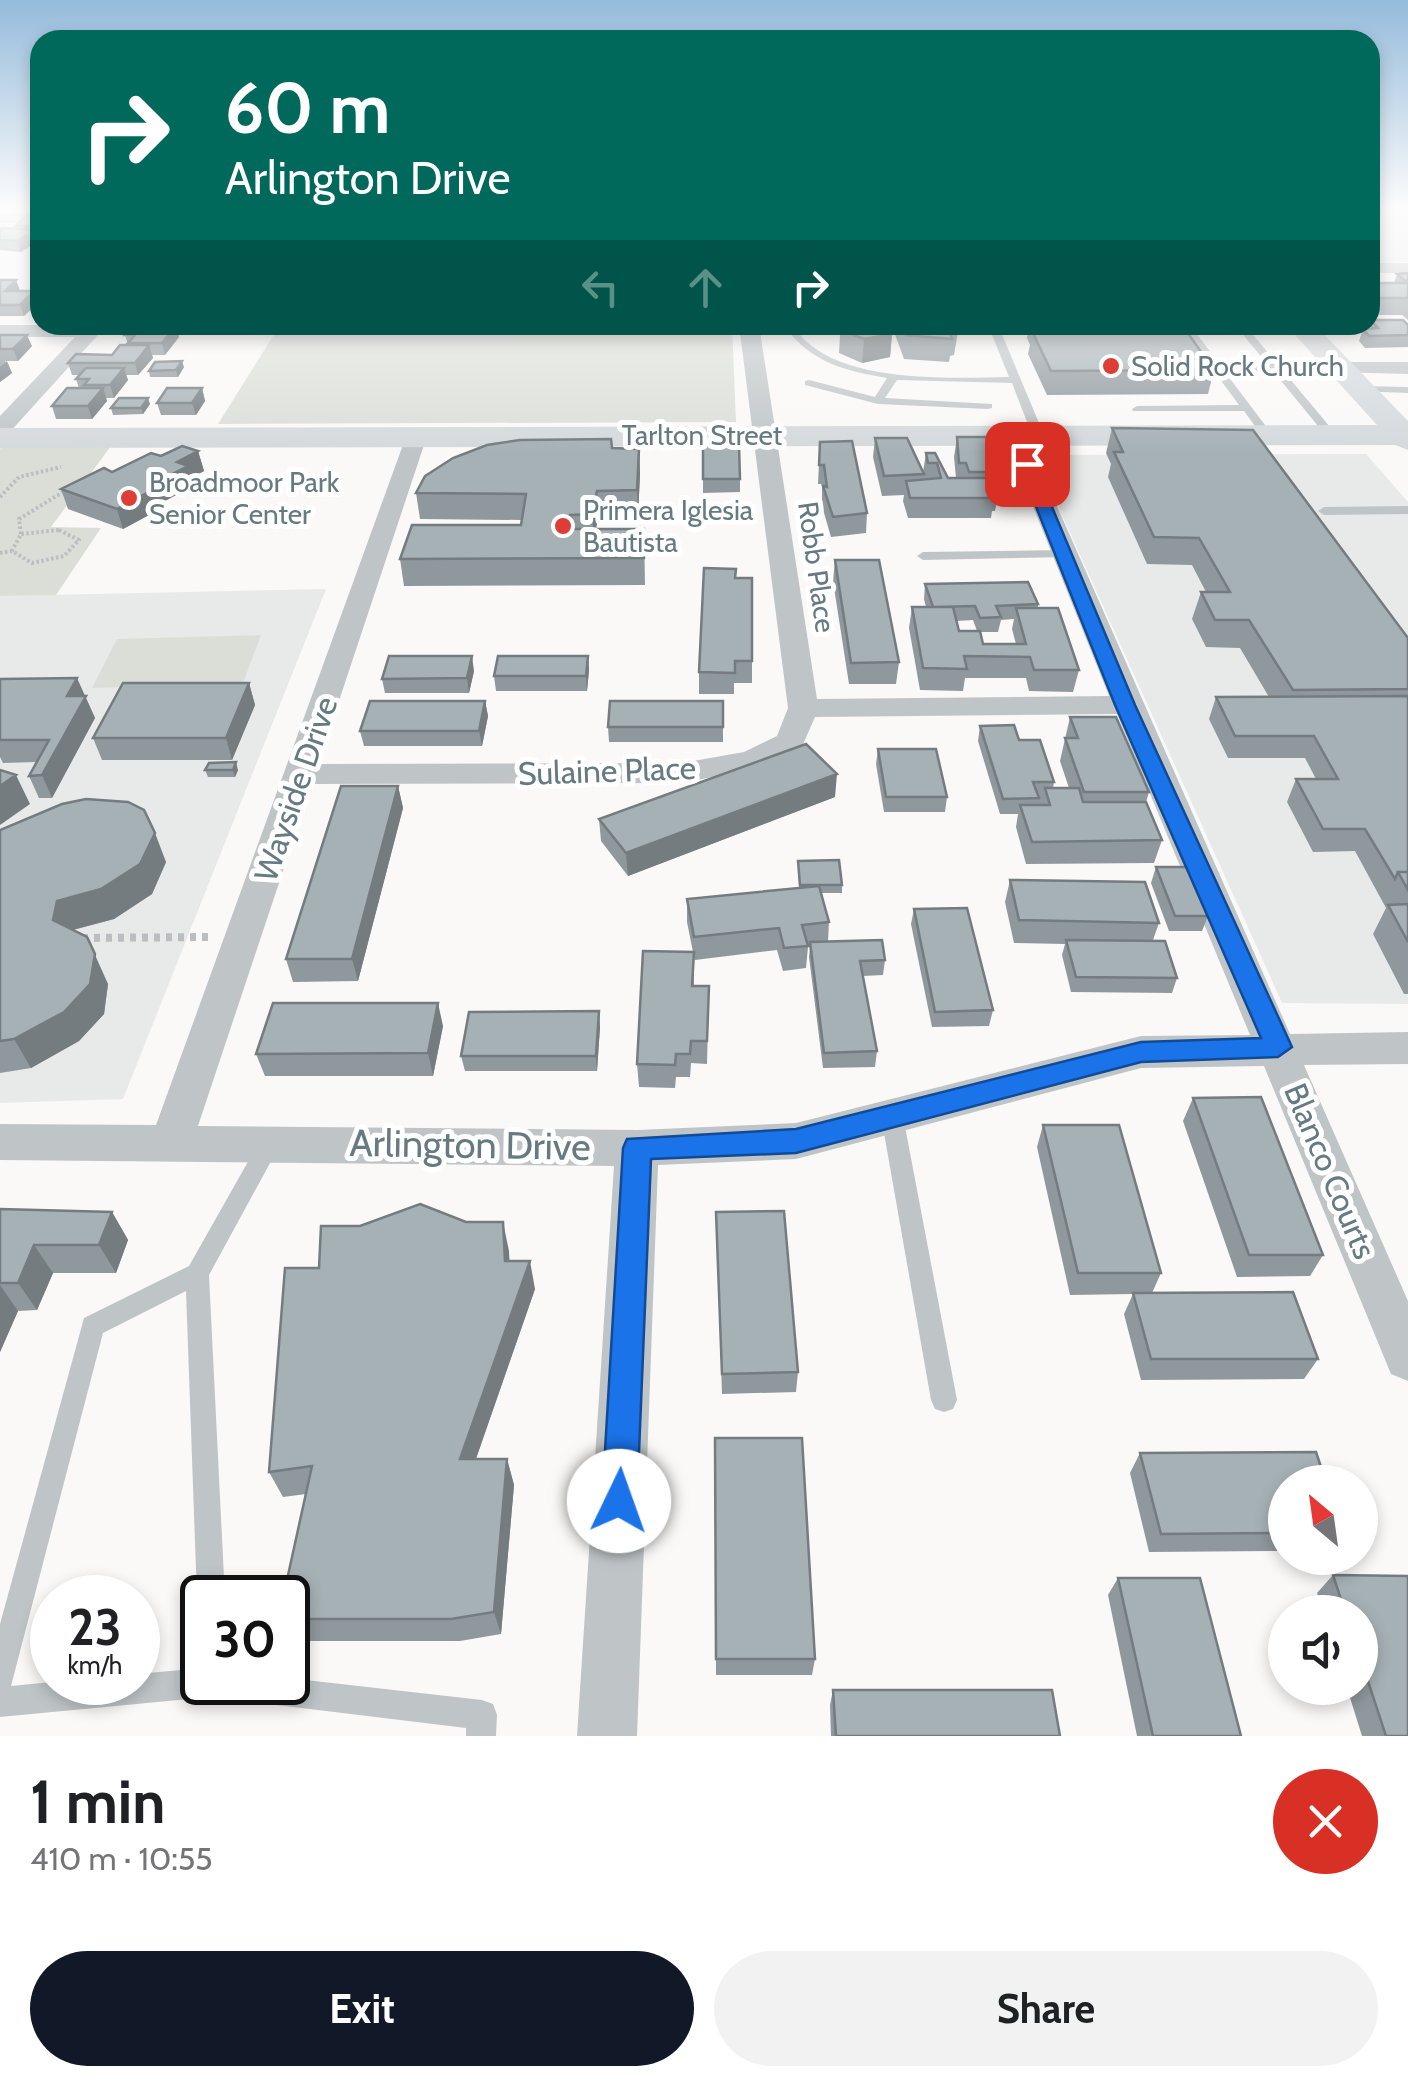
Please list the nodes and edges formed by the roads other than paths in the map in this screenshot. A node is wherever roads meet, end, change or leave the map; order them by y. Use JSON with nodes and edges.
{"nodes":[{"id":1,"x":30,"y":330,"type":"edge"},
{"id":2,"x":0,"y":331,"type":"edge"},
{"id":3,"x":87,"y":335,"type":"edge"},
{"id":4,"x":751,"y":335,"type":"edge"},
{"id":5,"x":796,"y":335,"type":"edge"},
{"id":6,"x":998,"y":335,"type":"edge"},
{"id":7,"x":1193,"y":335,"type":"edge"},
{"id":8,"x":1248,"y":335,"type":"edge"},
{"id":9,"x":1309,"y":335,"type":"edge"},
{"id":10,"x":1218,"y":368,"type":"junction"},
{"id":11,"x":1276,"y":368,"type":"junction"},
{"id":12,"x":1405,"y":376,"type":"edge"},
{"id":13,"x":893,"y":378,"type":"junction"},
{"id":14,"x":1349,"y":379,"type":"junction"},
{"id":15,"x":1016,"y":380,"type":"junction"},
{"id":16,"x":809,"y":383,"type":"dead end"},
{"id":17,"x":1408,"y":390,"type":"edge"},
{"id":18,"x":878,"y":401,"type":"junction"},
{"id":19,"x":988,"y":406,"type":"dead end"},
{"id":20,"x":1247,"y":408,"type":"junction"},
{"id":21,"x":1137,"y":409,"type":"dead end"},
{"id":22,"x":0,"y":429,"type":"edge"},
{"id":23,"x":1402,"y":430,"type":"edge"},
{"id":24,"x":766,"y":434,"type":"junction"},
{"id":25,"x":1026,"y":434,"type":"junction"},
{"id":26,"x":1266,"y":435,"type":"junction"},
{"id":27,"x":1330,"y":435,"type":"junction"},
{"id":28,"x":416,"y":436,"type":"junction"},
{"id":29,"x":0,"y":438,"type":"edge"},
{"id":30,"x":1408,"y":510,"type":"edge"},
{"id":31,"x":1324,"y":511,"type":"dead end"},
{"id":32,"x":1064,"y":554,"type":"junction"},
{"id":33,"x":924,"y":556,"type":"dead end"},
{"id":34,"x":1125,"y":705,"type":"junction"},
{"id":35,"x":804,"y":708,"type":"junction"},
{"id":36,"x":301,"y":774,"type":"junction"},
{"id":37,"x":1278,"y":1047,"type":"junction"},
{"id":38,"x":1408,"y":1048,"type":"edge"},
{"id":39,"x":892,"y":1116,"type":"junction"},
{"id":40,"x":172,"y":1140,"type":"junction"},
{"id":41,"x":0,"y":1142,"type":"edge"},
{"id":42,"x":270,"y":1142,"type":"junction"},
{"id":43,"x":637,"y":1148,"type":"junction"},
{"id":44,"x":198,"y":1274,"type":"junction"},
{"id":45,"x":1408,"y":1357,"type":"edge"},
{"id":46,"x":944,"y":1400,"type":"dead end"},
{"id":47,"x":209,"y":1575,"type":"edge"},
{"id":48,"x":0,"y":1678,"type":"edge"},
{"id":49,"x":180,"y":1686,"type":"edge"},
{"id":50,"x":310,"y":1694,"type":"edge"},
{"id":51,"x":0,"y":1702,"type":"edge"},
{"id":52,"x":480,"y":1736,"type":"edge"},
{"id":53,"x":607,"y":1736,"type":"edge"}],
"edges":[{"from":1,"to":2,"type":"street"},
{"from":3,"to":22,"type":"street"},
{"from":4,"to":24,"type":"street","name":"Robb Place"},
{"from":5,"to":13,"type":"lane"},
{"from":6,"to":15,"type":"lane"},
{"from":7,"to":10,"type":"lane"},
{"from":8,"to":11,"type":"lane"},
{"from":9,"to":14,"type":"street"},
{"from":10,"to":11,"type":"lane"},
{"from":10,"to":20,"type":"lane"},
{"from":11,"to":27,"type":"lane"},
{"from":12,"to":14,"type":"street"},
{"from":13,"to":15,"type":"lane"},
{"from":13,"to":18,"type":"lane"},
{"from":14,"to":17,"type":"lane"},
{"from":14,"to":23,"type":"street"},
{"from":15,"to":25,"type":"lane"},
{"from":16,"to":18,"type":"lane"},
{"from":18,"to":19,"type":"lane"},
{"from":20,"to":21,"type":"lane"},
{"from":20,"to":26,"type":"lane"},
{"from":23,"to":27,"type":"street","name":"Tarlton Street"},
{"from":24,"to":25,"type":"street","name":"Tarlton Street"},
{"from":24,"to":28,"type":"street","name":"Tarlton Street"},
{"from":24,"to":35,"type":"street","name":"Robb Place"},
{"from":25,"to":26,"type":"street","name":"Tarlton Street"},
{"from":25,"to":32,"type":"street","name":"Blanco Courts"},
{"from":26,"to":27,"type":"street","name":"Tarlton Street"},
{"from":28,"to":29,"type":"street","name":"Tarlton Street"},
{"from":28,"to":36,"type":"street","name":"Wayside Drive"},
{"from":30,"to":31,"type":"lane"},
{"from":32,"to":33,"type":"lane"},
{"from":32,"to":34,"type":"street","name":"Blanco Courts"},
{"from":34,"to":35,"type":"street"},
{"from":34,"to":37,"type":"street","name":"Blanco Courts"},
{"from":35,"to":36,"type":"street","name":"Sulaine Place"},
{"from":36,"to":40,"type":"street","name":"Wayside Drive"},
{"from":37,"to":38,"type":"street","name":"Arlington Drive"},
{"from":37,"to":39,"type":"street","name":"Arlington Drive"},
{"from":37,"to":45,"type":"street","name":"Blanco Courts"},
{"from":39,"to":43,"type":"street","name":"Arlington Drive"},
{"from":39,"to":46,"type":"lane"},
{"from":40,"to":41,"type":"street","name":"Arlington Drive"},
{"from":40,"to":42,"type":"street","name":"Arlington Drive"},
{"from":42,"to":43,"type":"street","name":"Arlington Drive"},
{"from":42,"to":44,"type":"lane"},
{"from":43,"to":53,"type":"street"},
{"from":44,"to":47,"type":"lane"},
{"from":44,"to":48,"type":"lane"},
{"from":49,"to":51,"type":"lane"},
{"from":50,"to":52,"type":"lane"}]}
